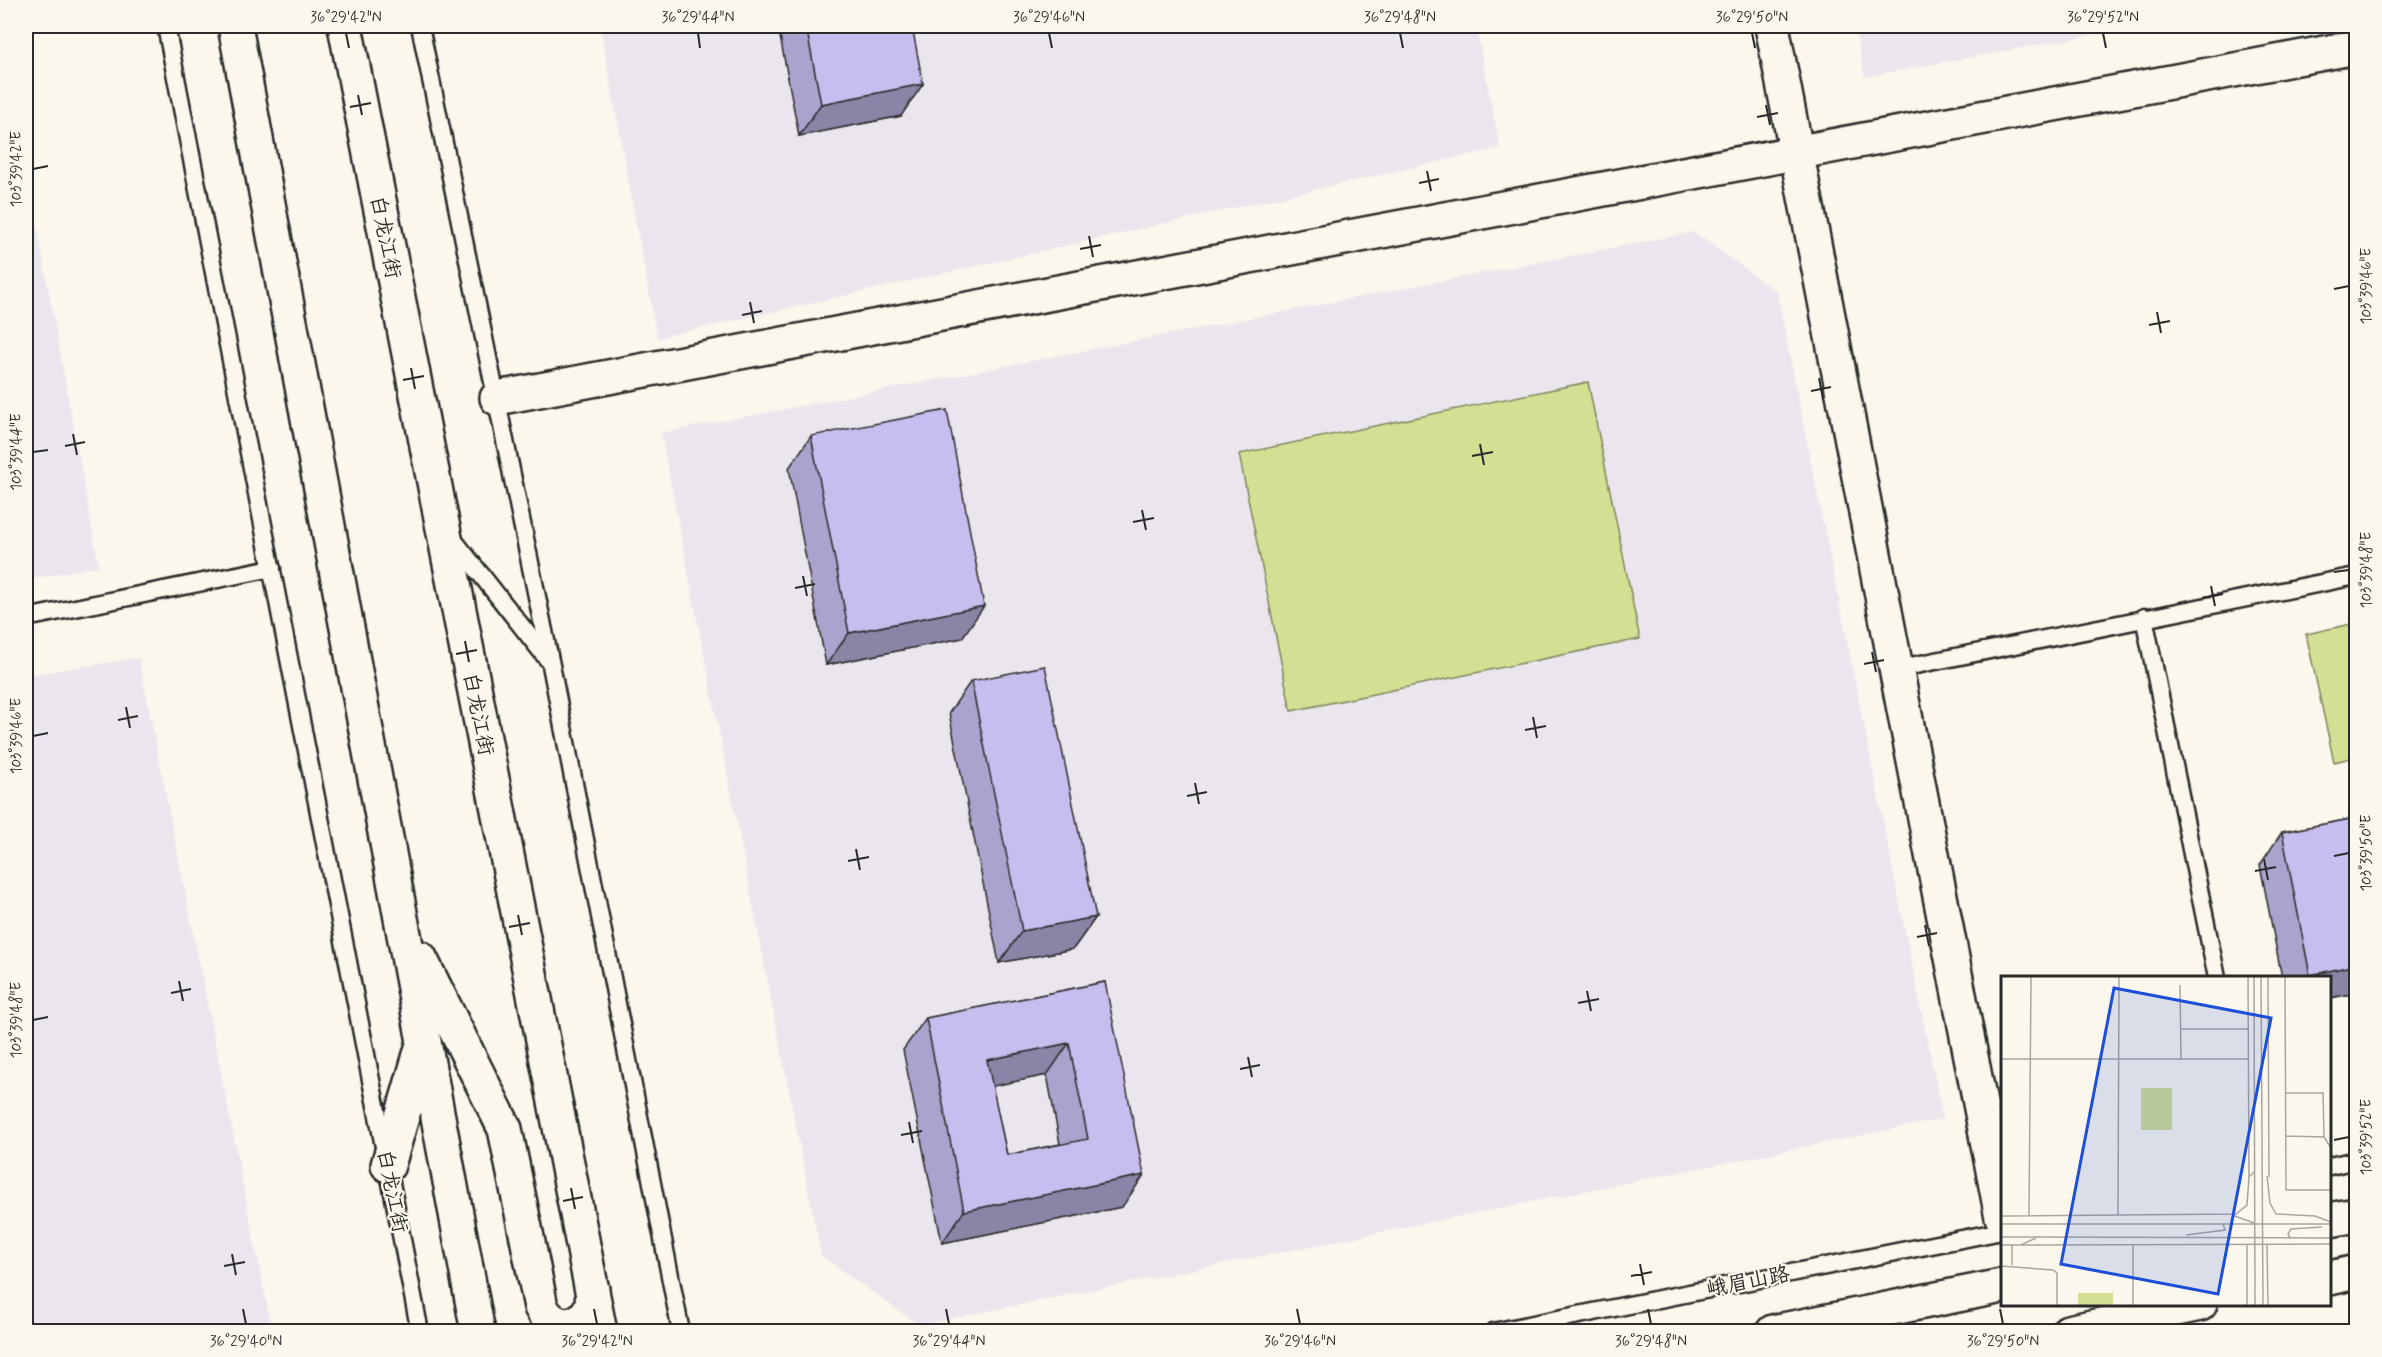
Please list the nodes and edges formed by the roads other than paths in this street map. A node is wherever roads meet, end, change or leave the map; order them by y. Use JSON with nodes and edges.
{"nodes":[{"id":1,"x":166,"y":26,"type":"edge"},
{"id":2,"x":235,"y":26,"type":"edge"},
{"id":3,"x":345,"y":26,"type":"edge"},
{"id":4,"x":420,"y":26,"type":"edge"},
{"id":5,"x":1772,"y":26,"type":"edge"},
{"id":6,"x":2356,"y":47,"type":"edge"},
{"id":7,"x":1796,"y":153,"type":"junction"},
{"id":8,"x":497,"y":398,"type":"junction"},
{"id":9,"x":443,"y":527,"type":"junction"},
{"id":10,"x":272,"y":568,"type":"junction"},
{"id":11,"x":2356,"y":576,"type":"edge"},
{"id":12,"x":2144,"y":617,"type":"junction"},
{"id":13,"x":26,"y":618,"type":"edge"},
{"id":14,"x":551,"y":664,"type":"junction"},
{"id":15,"x":1896,"y":669,"type":"junction"},
{"id":16,"x":402,"y":921,"type":"junction"},
{"id":17,"x":2217,"y":976,"type":"edge"},
{"id":18,"x":424,"y":1040,"type":"junction"},
{"id":19,"x":2356,"y":1161,"type":"edge"},
{"id":20,"x":388,"y":1165,"type":"junction"},
{"id":21,"x":2331,"y":1166,"type":"edge"},
{"id":22,"x":2001,"y":1211,"type":"edge"},
{"id":23,"x":2356,"y":1215,"type":"edge"},
{"id":24,"x":2331,"y":1220,"type":"edge"},
{"id":25,"x":2001,"y":1231,"type":"edge"},
{"id":26,"x":2356,"y":1272,"type":"edge"},
{"id":27,"x":2331,"y":1278,"type":"edge"},
{"id":28,"x":2001,"y":1286,"type":"edge"},
{"id":29,"x":592,"y":1289,"type":"junction"},
{"id":30,"x":2195,"y":1306,"type":"edge"},
{"id":31,"x":420,"y":1332,"type":"edge"},
{"id":32,"x":478,"y":1332,"type":"edge"},
{"id":33,"x":600,"y":1332,"type":"edge"},
{"id":34,"x":681,"y":1332,"type":"edge"},
{"id":35,"x":1493,"y":1332,"type":"edge"},
{"id":36,"x":1773,"y":1332,"type":"edge"},
{"id":37,"x":2068,"y":1332,"type":"edge"}],
"edges":[{"from":1,"to":10,"type":"lane","name":"白龙江街"},
{"from":2,"to":16,"type":"street"},
{"from":3,"to":9,"type":"street","name":"白龙江街"},
{"from":4,"to":8,"type":"lane"},
{"from":5,"to":7,"type":"street"},
{"from":6,"to":7,"type":"street"},
{"from":7,"to":8,"type":"street"},
{"from":7,"to":15,"type":"street"},
{"from":8,"to":14,"type":"lane"},
{"from":9,"to":14,"type":"lane"},
{"from":9,"to":29,"type":"street","name":"白龙江街"},
{"from":10,"to":13,"type":"lane"},
{"from":10,"to":20,"type":"lane","name":"白龙江街"},
{"from":11,"to":12,"type":"lane"},
{"from":12,"to":15,"type":"lane"},
{"from":12,"to":17,"type":"lane"},
{"from":14,"to":34,"type":"lane"},
{"from":15,"to":22,"type":"street"},
{"from":16,"to":18,"type":"street"},
{"from":16,"to":29,"type":"street"},
{"from":18,"to":20,"type":"street"},
{"from":18,"to":32,"type":"street"},
{"from":19,"to":21,"type":"lane"},
{"from":20,"to":31,"type":"lane","name":"白龙江街"},
{"from":23,"to":24,"type":"street"},
{"from":25,"to":35,"type":"lane","name":"峨眉山路"},
{"from":26,"to":27,"type":"street"},
{"from":28,"to":36,"type":"street"},
{"from":29,"to":33,"type":"street","name":"白龙江街"},
{"from":30,"to":37,"type":"street"}]}
